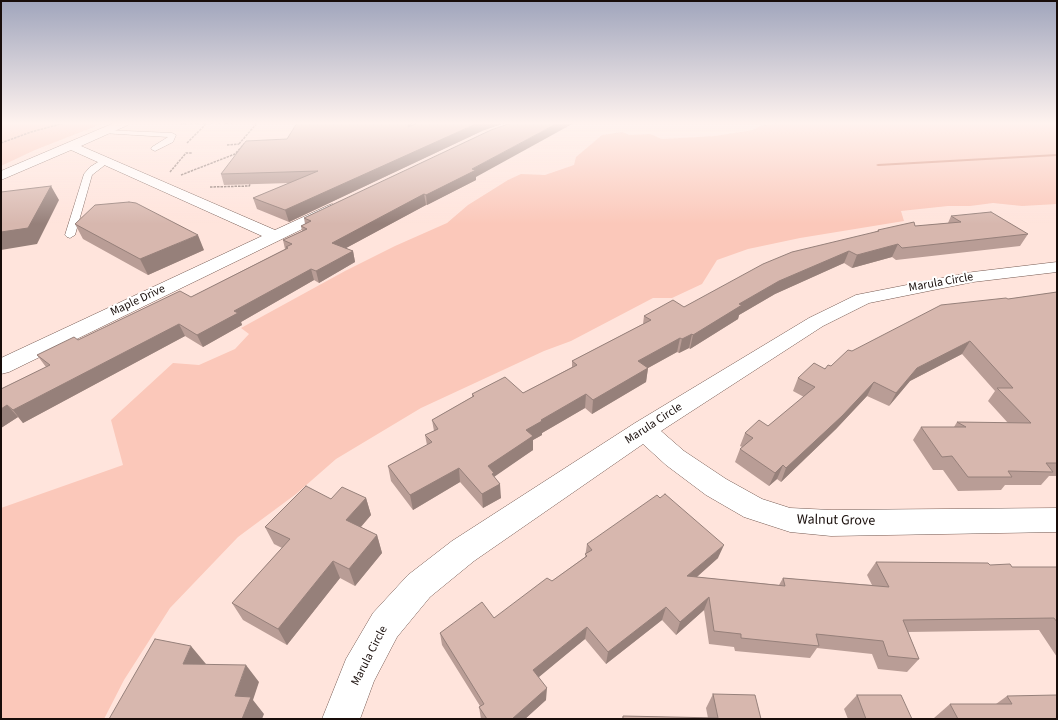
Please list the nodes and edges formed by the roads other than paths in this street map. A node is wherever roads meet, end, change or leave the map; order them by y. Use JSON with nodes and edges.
{"nodes":[{"id":1,"x":46,"y":157,"type":"edge"},
{"id":2,"x":96,"y":157,"type":"edge"},
{"id":3,"x":106,"y":161,"type":"junction"},
{"id":4,"x":1,"y":176,"type":"edge"},
{"id":5,"x":346,"y":202,"type":"edge"},
{"id":6,"x":70,"y":235,"type":"dead end"},
{"id":7,"x":276,"y":236,"type":"junction"},
{"id":8,"x":1057,"y":267,"type":"edge"},
{"id":9,"x":1,"y":367,"type":"edge"},
{"id":10,"x":644,"y":430,"type":"junction"},
{"id":11,"x":1057,"y":520,"type":"edge"},
{"id":12,"x":341,"y":719,"type":"edge"}],
"edges":[{"from":1,"to":4,"type":"street"},
{"from":2,"to":3,"type":"street"},
{"from":3,"to":6,"type":"lane"},
{"from":3,"to":7,"type":"street"},
{"from":5,"to":7,"type":"street","name":"Maple Drive"},
{"from":7,"to":9,"type":"street","name":"Maple Drive"},
{"from":8,"to":10,"type":"street","name":"Marula Circle"},
{"from":10,"to":11,"type":"street","name":"Walnut Grove"},
{"from":10,"to":12,"type":"street","name":"Marula Circle"}]}
